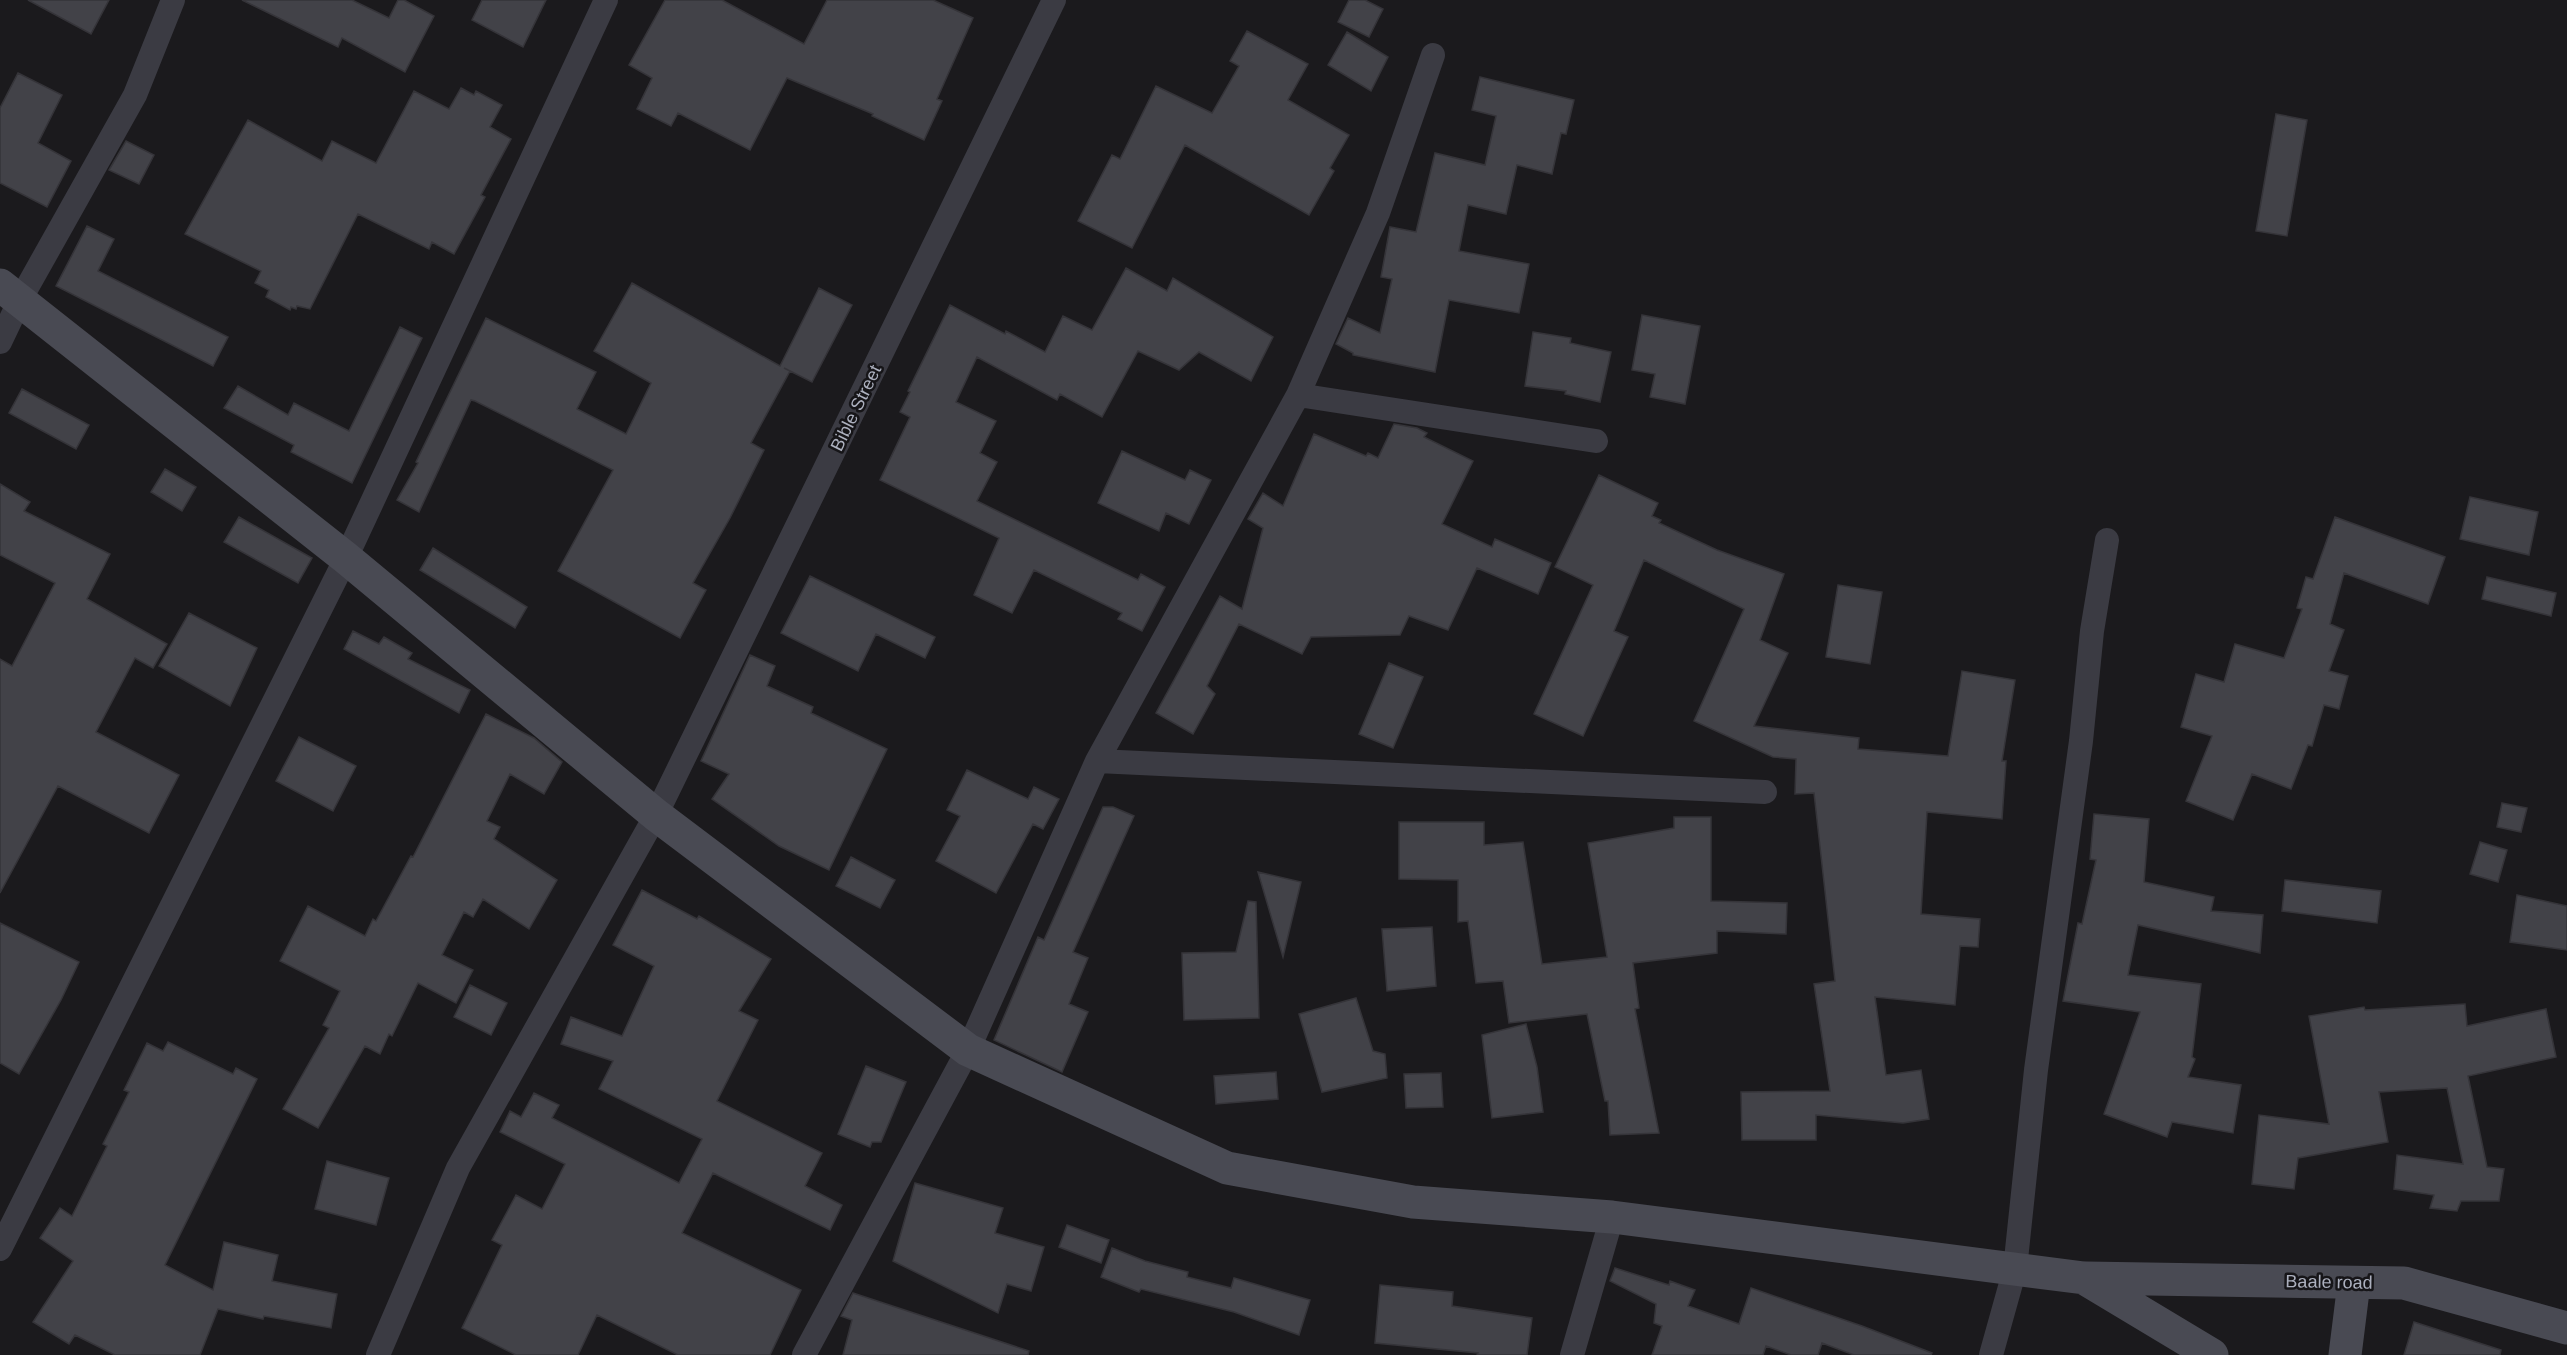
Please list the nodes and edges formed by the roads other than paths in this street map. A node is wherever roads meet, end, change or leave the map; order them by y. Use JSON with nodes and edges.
{"nodes":[{"id":1,"x":174,"y":0,"type":"edge"},
{"id":2,"x":606,"y":0,"type":"edge"},
{"id":3,"x":1054,"y":0,"type":"edge"},
{"id":4,"x":1433,"y":55,"type":"dead end"},
{"id":5,"x":10,"y":293,"type":"edge"},
{"id":6,"x":0,"y":342,"type":"edge"},
{"id":7,"x":1298,"y":395,"type":"junction"},
{"id":8,"x":1596,"y":441,"type":"dead end"},
{"id":9,"x":2107,"y":540,"type":"dead end"},
{"id":10,"x":346,"y":558,"type":"junction"},
{"id":11,"x":1097,"y":761,"type":"junction"},
{"id":12,"x":1765,"y":792,"type":"dead end"},
{"id":13,"x":656,"y":815,"type":"junction"},
{"id":14,"x":968,"y":1050,"type":"junction"},
{"id":15,"x":1612,"y":1217,"type":"junction"},
{"id":16,"x":0,"y":1249,"type":"edge"},
{"id":17,"x":2015,"y":1269,"type":"junction"},
{"id":18,"x":2084,"y":1278,"type":"junction"},
{"id":19,"x":2355,"y":1283,"type":"junction"},
{"id":20,"x":2567,"y":1329,"type":"edge"},
{"id":21,"x":378,"y":1355,"type":"edge"},
{"id":22,"x":804,"y":1355,"type":"edge"},
{"id":23,"x":1572,"y":1355,"type":"edge"},
{"id":24,"x":1991,"y":1355,"type":"edge"},
{"id":25,"x":2212,"y":1355,"type":"edge"},
{"id":26,"x":2344,"y":1355,"type":"edge"}],
"edges":[{"from":1,"to":5,"type":"street"},
{"from":2,"to":10,"type":"street"},
{"from":3,"to":13,"type":"street","name":"Bible Street"},
{"from":4,"to":7,"type":"street"},
{"from":5,"to":6,"type":"street"},
{"from":5,"to":10,"type":"street","name":"Baale road"},
{"from":7,"to":8,"type":"street"},
{"from":7,"to":11,"type":"street"},
{"from":9,"to":17,"type":"street"},
{"from":10,"to":13,"type":"street","name":"Baale road"},
{"from":10,"to":16,"type":"street"},
{"from":11,"to":12,"type":"street"},
{"from":11,"to":14,"type":"street"},
{"from":13,"to":14,"type":"street","name":"Baale road"},
{"from":13,"to":21,"type":"street","name":"Bible Street"},
{"from":14,"to":15,"type":"street","name":"Baale road"},
{"from":14,"to":22,"type":"street"},
{"from":15,"to":17,"type":"street","name":"Baale road"},
{"from":15,"to":23,"type":"street"},
{"from":17,"to":18,"type":"street","name":"Baale road"},
{"from":17,"to":24,"type":"street"},
{"from":18,"to":19,"type":"street","name":"Baale road"},
{"from":18,"to":25,"type":"street"},
{"from":19,"to":20,"type":"street","name":"Baale road"},
{"from":19,"to":26,"type":"street"}]}
